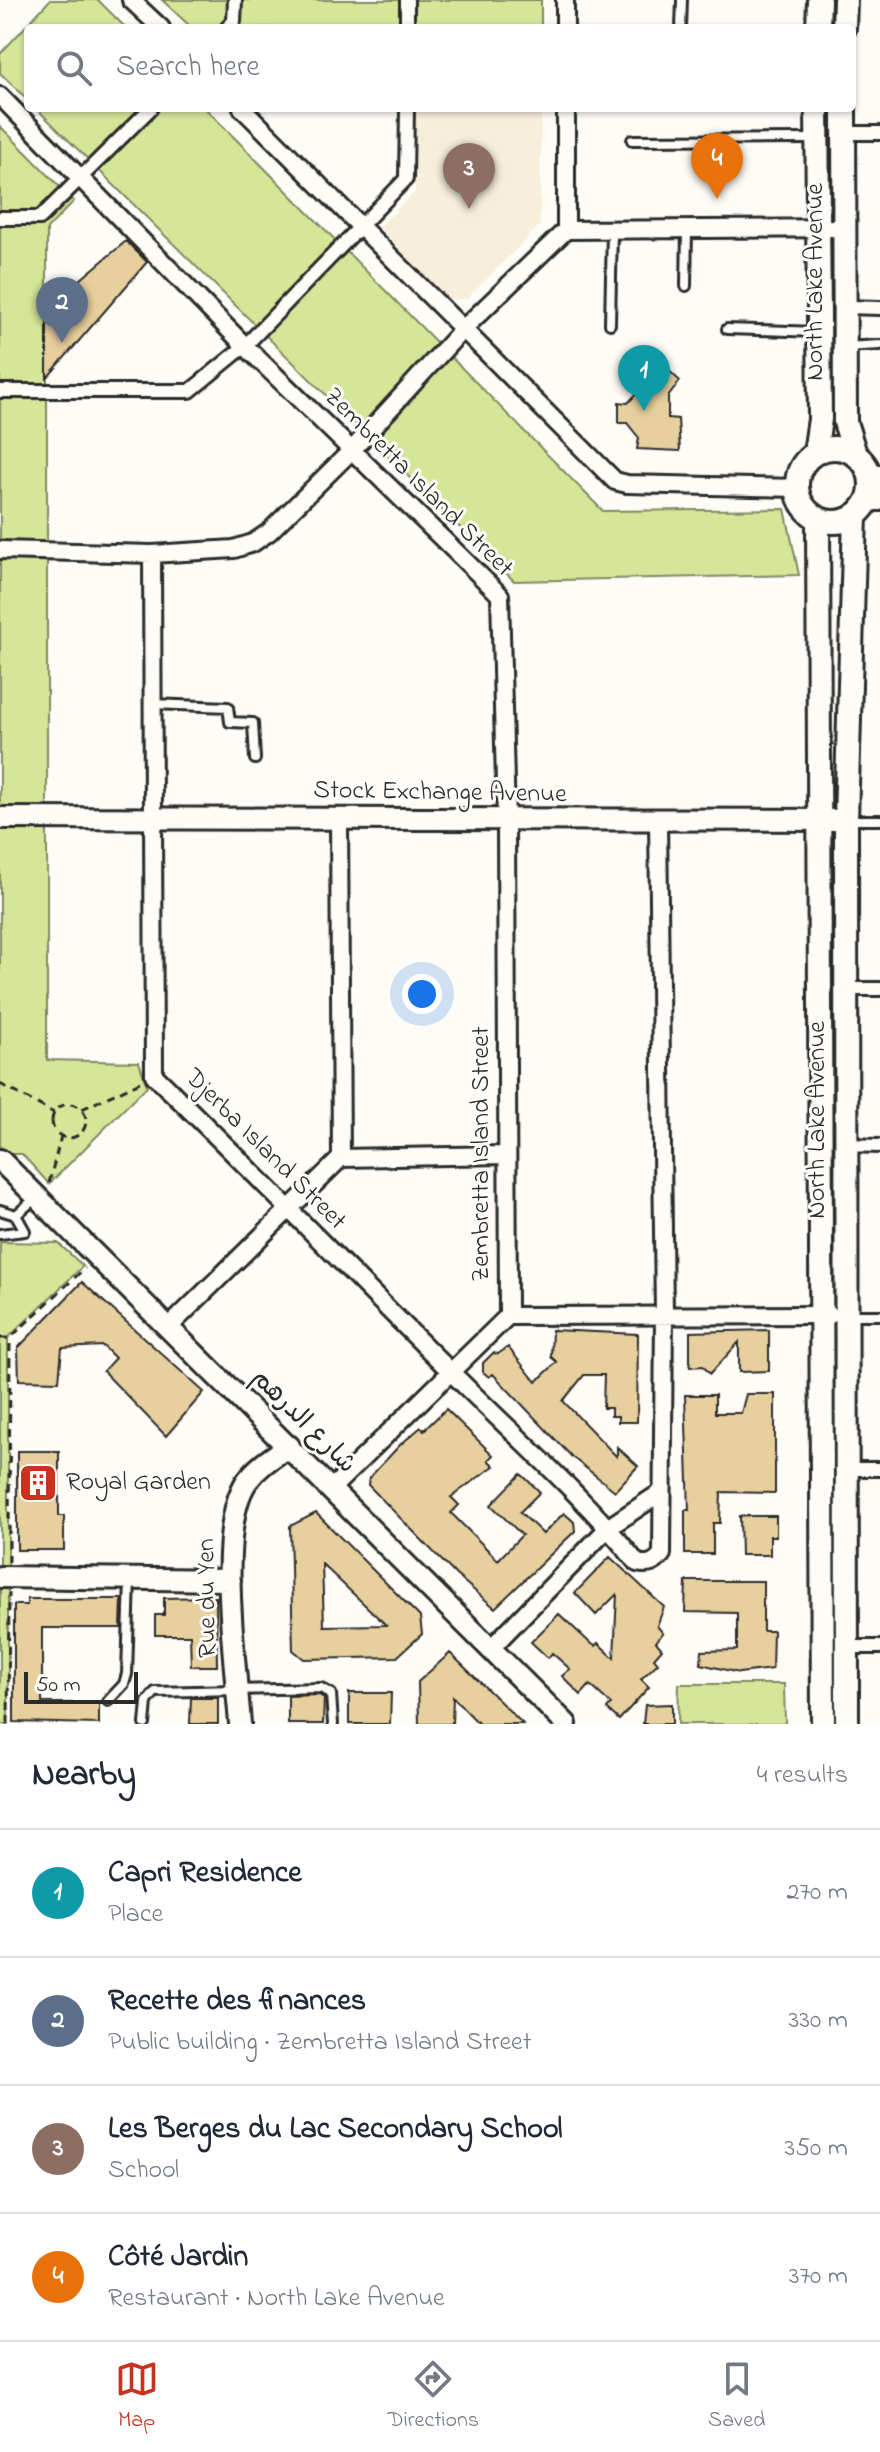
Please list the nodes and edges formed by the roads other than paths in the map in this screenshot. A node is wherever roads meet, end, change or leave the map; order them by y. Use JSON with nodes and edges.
{"nodes":[{"id":1,"x":131,"y":0,"type":"edge"},
{"id":2,"x":235,"y":0,"type":"edge"},
{"id":3,"x":407,"y":0,"type":"edge"},
{"id":4,"x":565,"y":0,"type":"edge"},
{"id":5,"x":682,"y":0,"type":"edge"},
{"id":6,"x":819,"y":0,"type":"edge"},
{"id":7,"x":845,"y":0,"type":"edge"},
{"id":8,"x":157,"y":24,"type":"edge"},
{"id":9,"x":231,"y":24,"type":"edge"},
{"id":10,"x":407,"y":24,"type":"edge"},
{"id":11,"x":565,"y":24,"type":"edge"},
{"id":12,"x":681,"y":24,"type":"edge"},
{"id":13,"x":818,"y":24,"type":"edge"},
{"id":14,"x":844,"y":24,"type":"edge"},
{"id":15,"x":0,"y":96,"type":"edge"},
{"id":16,"x":147,"y":112,"type":"edge"},
{"id":17,"x":246,"y":112,"type":"edge"},
{"id":18,"x":407,"y":112,"type":"edge"},
{"id":19,"x":566,"y":112,"type":"edge"},
{"id":20,"x":817,"y":112,"type":"edge"},
{"id":21,"x":844,"y":112,"type":"edge"},
{"id":22,"x":844,"y":133,"type":"junction"},
{"id":23,"x":880,"y":133,"type":"edge"},
{"id":24,"x":817,"y":139,"type":"junction"},
{"id":25,"x":632,"y":140,"type":"dead end"},
{"id":26,"x":80,"y":177,"type":"junction"},
{"id":27,"x":0,"y":218,"type":"edge"},
{"id":28,"x":360,"y":226,"type":"junction"},
{"id":29,"x":817,"y":228,"type":"junction"},
{"id":30,"x":844,"y":228,"type":"junction"},
{"id":31,"x":687,"y":229,"type":"junction"},
{"id":32,"x":566,"y":230,"type":"junction"},
{"id":33,"x":612,"y":230,"type":"junction"},
{"id":34,"x":686,"y":286,"type":"dead end"},
{"id":35,"x":843,"y":307,"type":"junction"},
{"id":36,"x":880,"y":308,"type":"edge"},
{"id":37,"x":610,"y":324,"type":"dead end"},
{"id":38,"x":727,"y":329,"type":"dead end"},
{"id":39,"x":462,"y":330,"type":"junction"},
{"id":40,"x":818,"y":332,"type":"junction"},
{"id":41,"x":880,"y":345,"type":"edge"},
{"id":42,"x":245,"y":346,"type":"junction"},
{"id":43,"x":844,"y":347,"type":"junction"},
{"id":44,"x":0,"y":391,"type":"edge"},
{"id":45,"x":352,"y":450,"type":"junction"},
{"id":46,"x":815,"y":453,"type":"junction"},
{"id":47,"x":855,"y":454,"type":"junction"},
{"id":48,"x":875,"y":475,"type":"edge"},
{"id":49,"x":798,"y":488,"type":"junction"},
{"id":50,"x":868,"y":505,"type":"edge"},
{"id":51,"x":818,"y":518,"type":"junction"},
{"id":52,"x":0,"y":550,"type":"edge"},
{"id":53,"x":152,"y":554,"type":"junction"},
{"id":54,"x":152,"y":704,"type":"junction"},
{"id":55,"x":255,"y":759,"type":"dead end"},
{"id":56,"x":152,"y":817,"type":"junction"},
{"id":57,"x":0,"y":818,"type":"edge"},
{"id":58,"x":339,"y":818,"type":"junction"},
{"id":59,"x":506,"y":820,"type":"junction"},
{"id":60,"x":658,"y":820,"type":"junction"},
{"id":61,"x":821,"y":820,"type":"junction"},
{"id":62,"x":846,"y":820,"type":"junction"},
{"id":63,"x":880,"y":820,"type":"edge"},
{"id":64,"x":846,"y":989,"type":"junction"},
{"id":65,"x":880,"y":989,"type":"edge"},
{"id":66,"x":845,"y":1145,"type":"junction"},
{"id":67,"x":880,"y":1146,"type":"edge"},
{"id":68,"x":505,"y":1155,"type":"junction"},
{"id":69,"x":341,"y":1158,"type":"junction"},
{"id":70,"x":0,"y":1160,"type":"edge"},
{"id":71,"x":41,"y":1200,"type":"junction"},
{"id":72,"x":290,"y":1206,"type":"junction"},
{"id":73,"x":0,"y":1210,"type":"edge"},
{"id":74,"x":16,"y":1215,"type":"junction"},
{"id":75,"x":0,"y":1234,"type":"edge"},
{"id":76,"x":664,"y":1314,"type":"junction"},
{"id":77,"x":823,"y":1315,"type":"junction"},
{"id":78,"x":847,"y":1315,"type":"junction"},
{"id":79,"x":880,"y":1315,"type":"edge"},
{"id":80,"x":508,"y":1316,"type":"junction"},
{"id":81,"x":170,"y":1326,"type":"junction"},
{"id":82,"x":452,"y":1374,"type":"junction"},
{"id":83,"x":289,"y":1446,"type":"junction"},
{"id":84,"x":846,"y":1469,"type":"junction"},
{"id":85,"x":880,"y":1469,"type":"edge"},
{"id":86,"x":332,"y":1488,"type":"junction"},
{"id":87,"x":660,"y":1493,"type":"junction"},
{"id":88,"x":609,"y":1527,"type":"junction"},
{"id":89,"x":4,"y":1577,"type":"edge"},
{"id":90,"x":130,"y":1578,"type":"junction"},
{"id":91,"x":230,"y":1580,"type":"junction"},
{"id":92,"x":492,"y":1647,"type":"junction"},
{"id":93,"x":847,"y":1647,"type":"junction"},
{"id":94,"x":880,"y":1647,"type":"edge"},
{"id":95,"x":238,"y":1691,"type":"junction"},
{"id":96,"x":108,"y":1701,"type":"dead end"},
{"id":97,"x":145,"y":1724,"type":"edge"},
{"id":98,"x":240,"y":1724,"type":"edge"},
{"id":99,"x":333,"y":1724,"type":"edge"},
{"id":100,"x":566,"y":1724,"type":"edge"},
{"id":101,"x":823,"y":1724,"type":"edge"},
{"id":102,"x":847,"y":1724,"type":"edge"}],
"edges":[{"from":1,"to":8,"type":"street"},
{"from":2,"to":9,"type":"street"},
{"from":3,"to":10,"type":"street"},
{"from":4,"to":11,"type":"street"},
{"from":5,"to":12,"type":"lane"},
{"from":6,"to":13,"type":"main road"},
{"from":7,"to":14,"type":"main road"},
{"from":15,"to":26,"type":"street","name":"Zembretta Island Street"},
{"from":16,"to":26,"type":"street"},
{"from":17,"to":28,"type":"street"},
{"from":18,"to":28,"type":"street"},
{"from":19,"to":32,"type":"street"},
{"from":20,"to":24,"type":"main road","name":"North Lake Avenue"},
{"from":21,"to":22,"type":"main road","name":"North Lake Avenue"},
{"from":22,"to":23,"type":"street"},
{"from":22,"to":30,"type":"main road","name":"North Lake Avenue"},
{"from":24,"to":25,"type":"lane"},
{"from":24,"to":29,"type":"main road","name":"North Lake Avenue"},
{"from":26,"to":27,"type":"street"},
{"from":26,"to":42,"type":"street","name":"Zembretta Island Street"},
{"from":28,"to":39,"type":"street"},
{"from":28,"to":42,"type":"street"},
{"from":29,"to":30,"type":"street"},
{"from":29,"to":31,"type":"street"},
{"from":29,"to":40,"type":"main road","name":"North Lake Avenue"},
{"from":30,"to":35,"type":"main road","name":"North Lake Avenue"},
{"from":31,"to":33,"type":"street"},
{"from":31,"to":34,"type":"lane"},
{"from":32,"to":33,"type":"street"},
{"from":32,"to":39,"type":"street"},
{"from":33,"to":37,"type":"lane"},
{"from":35,"to":36,"type":"street"},
{"from":35,"to":43,"type":"main road","name":"North Lake Avenue"},
{"from":38,"to":40,"type":"lane"},
{"from":39,"to":45,"type":"street"},
{"from":39,"to":49,"type":"street"},
{"from":40,"to":46,"type":"main road","name":"North Lake Avenue"},
{"from":41,"to":43,"type":"lane"},
{"from":42,"to":44,"type":"street"},
{"from":42,"to":45,"type":"street","name":"Zembretta Island Street"},
{"from":43,"to":47,"type":"main road","name":"North Lake Avenue"},
{"from":45,"to":53,"type":"street"},
{"from":45,"to":59,"type":"street","name":"Zembretta Island Street"},
{"from":46,"to":47,"type":"main road"},
{"from":46,"to":49,"type":"main road"},
{"from":47,"to":48,"type":"main road"},
{"from":48,"to":50,"type":"main road"},
{"from":49,"to":51,"type":"main road"},
{"from":50,"to":51,"type":"main road"},
{"from":50,"to":62,"type":"main road","name":"North Lake Avenue"},
{"from":51,"to":61,"type":"main road","name":"North Lake Avenue"},
{"from":52,"to":53,"type":"street"},
{"from":53,"to":54,"type":"street","name":"Djerba Island Street"},
{"from":54,"to":55,"type":"lane"},
{"from":54,"to":56,"type":"street","name":"Djerba Island Street"},
{"from":56,"to":57,"type":"street","name":"Stock Exchange Avenue"},
{"from":56,"to":58,"type":"street","name":"Stock Exchange Avenue"},
{"from":56,"to":72,"type":"street","name":"Djerba Island Street"},
{"from":58,"to":59,"type":"street","name":"Stock Exchange Avenue"},
{"from":58,"to":69,"type":"street"},
{"from":59,"to":60,"type":"street","name":"Stock Exchange Avenue"},
{"from":59,"to":68,"type":"street","name":"Zembretta Island Street"},
{"from":60,"to":61,"type":"street","name":"Stock Exchange Avenue"},
{"from":60,"to":76,"type":"street"},
{"from":61,"to":62,"type":"street","name":"Stock Exchange Avenue"},
{"from":61,"to":77,"type":"main road","name":"North Lake Avenue"},
{"from":62,"to":63,"type":"lane","name":"Stock Exchange Avenue"},
{"from":62,"to":64,"type":"main road","name":"North Lake Avenue"},
{"from":64,"to":65,"type":"street"},
{"from":64,"to":66,"type":"main road","name":"North Lake Avenue"},
{"from":66,"to":67,"type":"street"},
{"from":66,"to":78,"type":"main road","name":"North Lake Avenue"},
{"from":68,"to":69,"type":"street"},
{"from":68,"to":80,"type":"street","name":"Zembretta Island Street"},
{"from":69,"to":72,"type":"street"},
{"from":70,"to":71,"type":"street","name":"شارع الدرهم"},
{"from":71,"to":74,"type":"lane"},
{"from":71,"to":81,"type":"street","name":"شارع الدرهم"},
{"from":72,"to":81,"type":"street"},
{"from":72,"to":82,"type":"street","name":"Djerba Island Street"},
{"from":73,"to":74,"type":"lane"},
{"from":74,"to":75,"type":"lane"},
{"from":76,"to":77,"type":"street"},
{"from":76,"to":80,"type":"street"},
{"from":76,"to":87,"type":"street"},
{"from":77,"to":78,"type":"street"},
{"from":77,"to":101,"type":"main road","name":"North Lake Avenue"},
{"from":78,"to":79,"type":"lane"},
{"from":78,"to":84,"type":"main road","name":"North Lake Avenue"},
{"from":80,"to":82,"type":"street"},
{"from":81,"to":83,"type":"street","name":"شارع الدرهم"},
{"from":82,"to":86,"type":"street"},
{"from":82,"to":88,"type":"street","name":"Djerba Island Street"},
{"from":83,"to":86,"type":"street","name":"شارع الدرهم"},
{"from":83,"to":91,"type":"street","name":"Rue du Yen"},
{"from":84,"to":85,"type":"street"},
{"from":84,"to":93,"type":"main road","name":"North Lake Avenue"},
{"from":86,"to":92,"type":"street","name":"شارع الدرهم"},
{"from":87,"to":88,"type":"street"},
{"from":87,"to":88,"type":"street","name":"Djerba Island Street"},
{"from":88,"to":92,"type":"street"},
{"from":89,"to":90,"type":"street"},
{"from":90,"to":91,"type":"street"},
{"from":90,"to":96,"type":"lane"},
{"from":91,"to":95,"type":"street","name":"Rue du Yen"},
{"from":92,"to":100,"type":"street","name":"شارع الدرهم"},
{"from":93,"to":94,"type":"street"},
{"from":93,"to":102,"type":"main road","name":"North Lake Avenue"},
{"from":95,"to":97,"type":"lane"},
{"from":95,"to":98,"type":"street","name":"Rue du Yen"},
{"from":95,"to":99,"type":"lane"}]}
